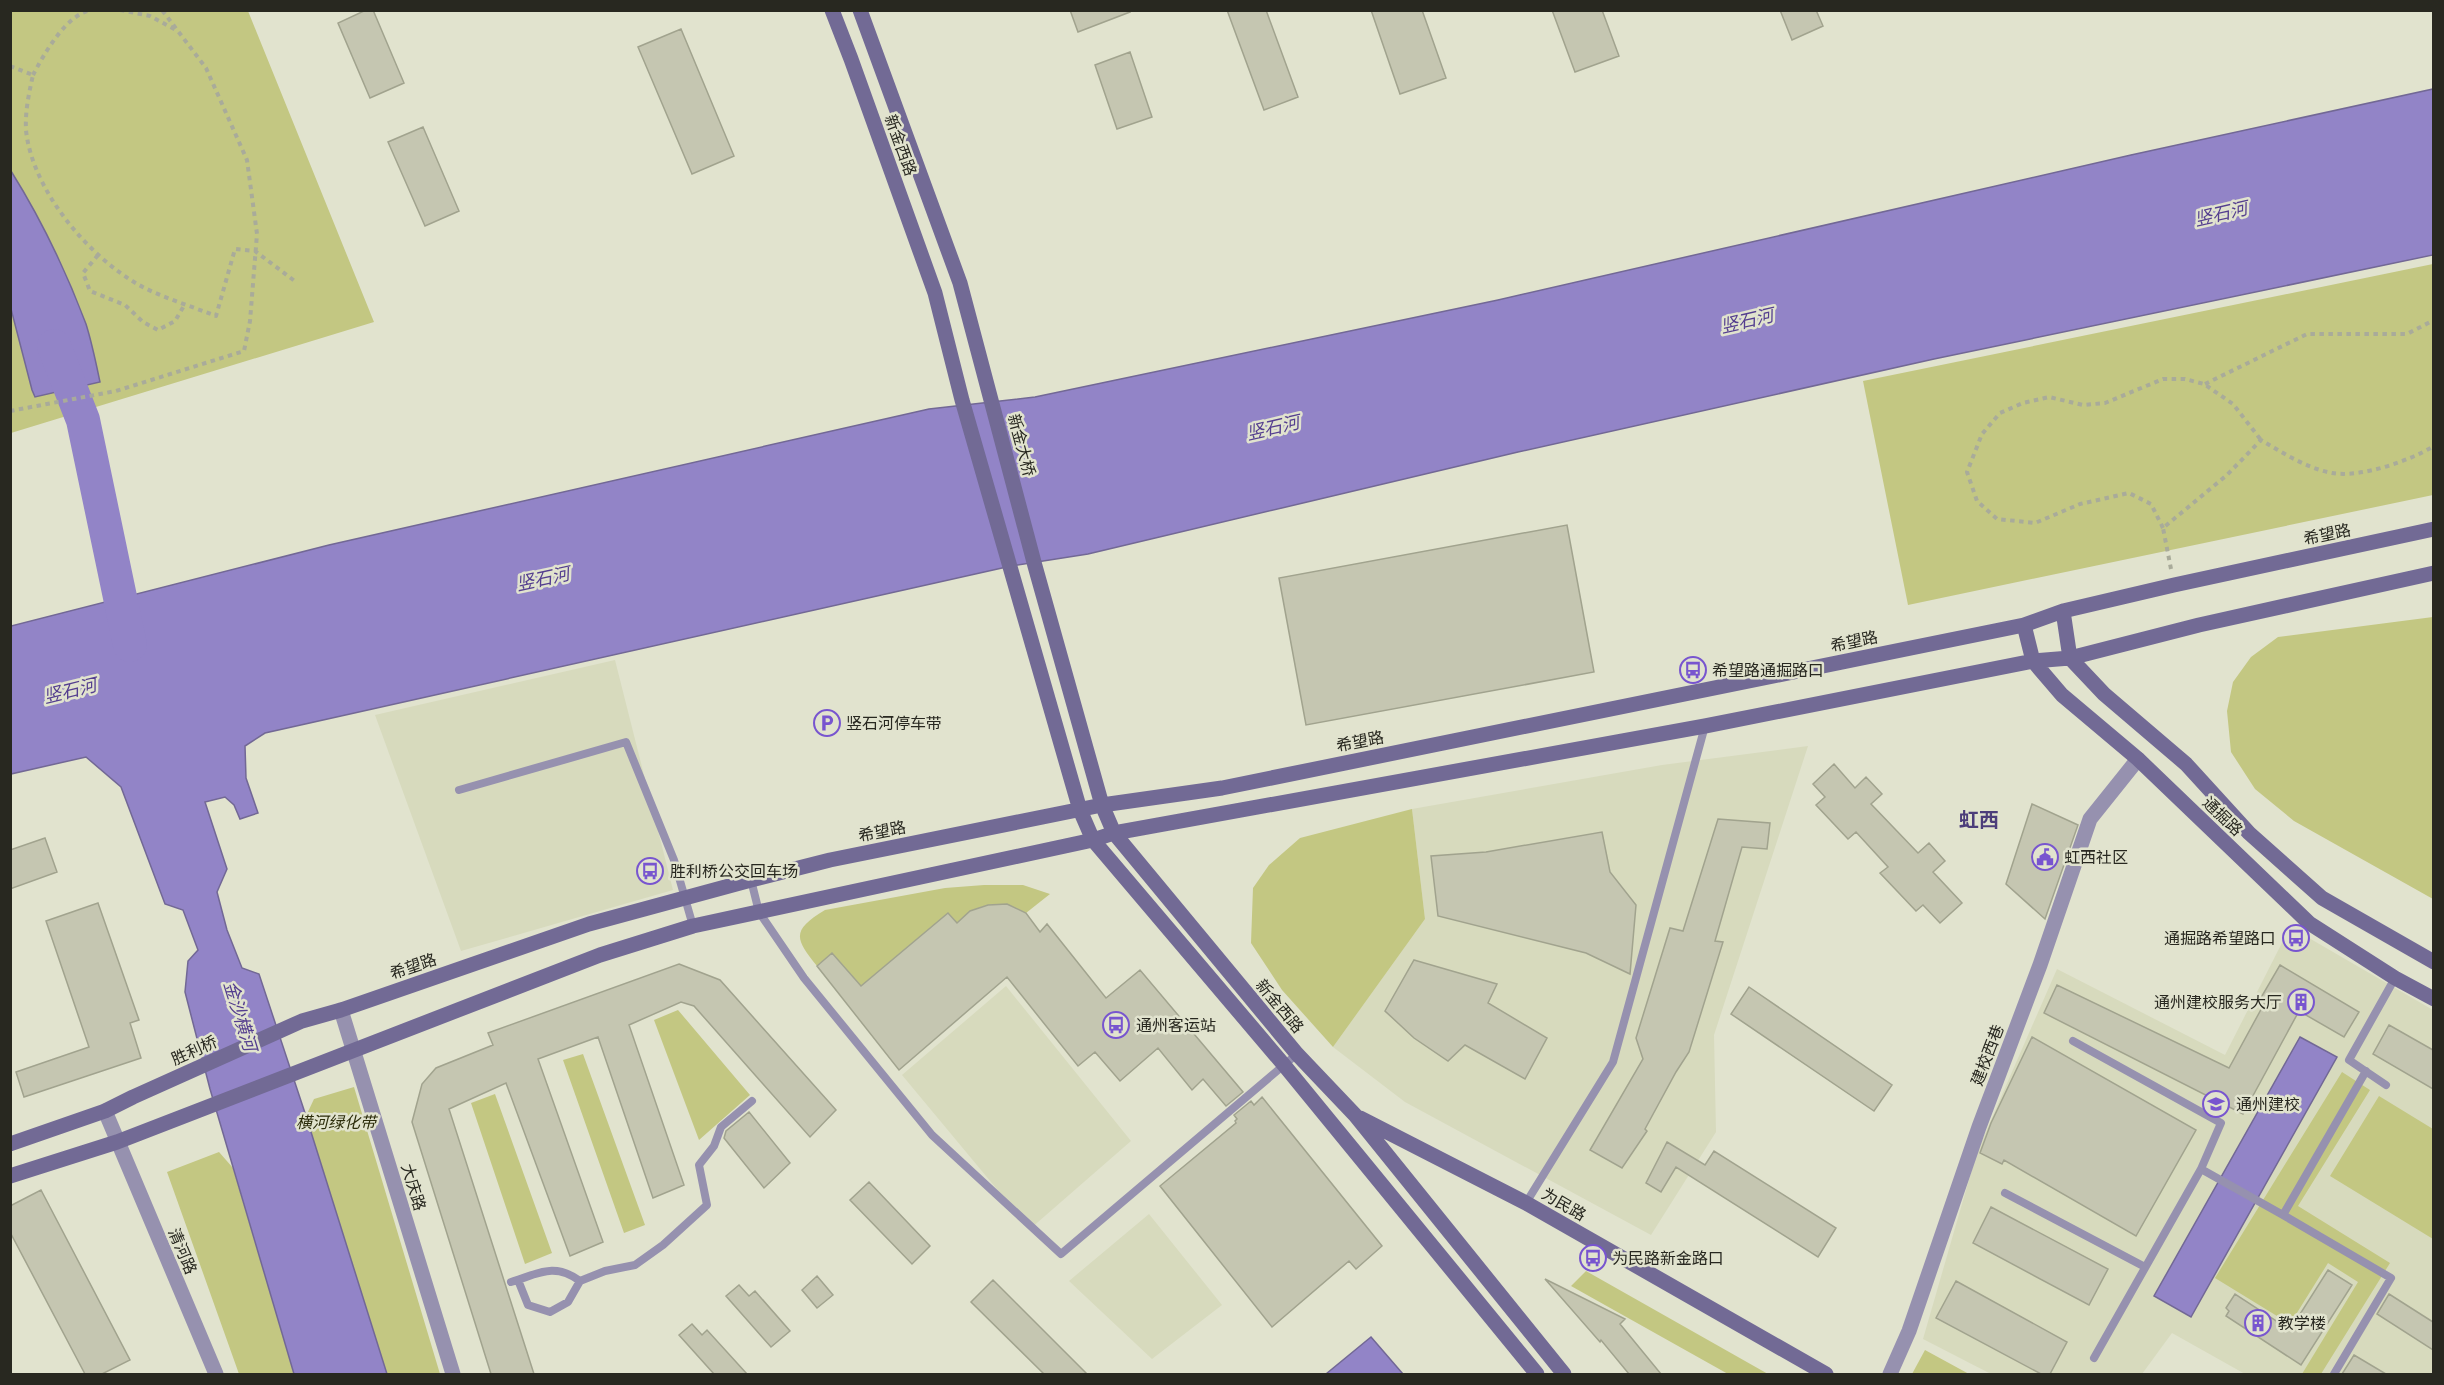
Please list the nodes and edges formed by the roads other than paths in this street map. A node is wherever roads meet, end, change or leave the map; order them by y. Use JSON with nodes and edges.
{"nodes":[{"id":1,"x":832,"y":10,"type":"edge"},
{"id":2,"x":860,"y":10,"type":"edge"},
{"id":3,"x":960,"y":283,"type":"joint"},
{"id":4,"x":2433,"y":529,"type":"edge"},
{"id":5,"x":2433,"y":573,"type":"edge"},
{"id":6,"x":2063,"y":611,"type":"junction"},
{"id":7,"x":1050,"y":617,"type":"joint"},
{"id":8,"x":2024,"y":625,"type":"junction"},
{"id":9,"x":2070,"y":658,"type":"junction"},
{"id":10,"x":2032,"y":661,"type":"junction"},
{"id":11,"x":1706,"y":726,"type":"junction"},
{"id":12,"x":2138,"y":759,"type":"junction"},
{"id":13,"x":459,"y":790,"type":"dead end"},
{"id":14,"x":1102,"y":805,"type":"junction"},
{"id":15,"x":1080,"y":810,"type":"junction"},
{"id":16,"x":1114,"y":833,"type":"junction"},
{"id":17,"x":1093,"y":840,"type":"junction"},
{"id":18,"x":752,"y":880,"type":"junction"},
{"id":19,"x":686,"y":897,"type":"junction"},
{"id":20,"x":759,"y":912,"type":"junction"},
{"id":21,"x":693,"y":926,"type":"junction"},
{"id":22,"x":2433,"y":962,"type":"edge"},
{"id":23,"x":2395,"y":978,"type":"junction"},
{"id":24,"x":2433,"y":999,"type":"edge"},
{"id":25,"x":341,"y":1010,"type":"junction"},
{"id":26,"x":303,"y":1021,"type":"joint"},
{"id":27,"x":2073,"y":1041,"type":"dead end"},
{"id":28,"x":353,"y":1049,"type":"junction"},
{"id":29,"x":1297,"y":1054,"type":"junction"},
{"id":30,"x":1284,"y":1065,"type":"junction"},
{"id":31,"x":2366,"y":1071,"type":"junction"},
{"id":32,"x":2386,"y":1084,"type":"dead end"},
{"id":33,"x":752,"y":1101,"type":"dead end"},
{"id":34,"x":105,"y":1111,"type":"junction"},
{"id":35,"x":1354,"y":1115,"type":"junction"},
{"id":36,"x":117,"y":1142,"type":"junction"},
{"id":37,"x":10,"y":1144,"type":"edge"},
{"id":38,"x":2201,"y":1169,"type":"junction"},
{"id":39,"x":10,"y":1176,"type":"edge"},
{"id":40,"x":2005,"y":1193,"type":"dead end"},
{"id":41,"x":1526,"y":1203,"type":"junction"},
{"id":42,"x":2283,"y":1215,"type":"junction"},
{"id":43,"x":2145,"y":1268,"type":"junction"},
{"id":44,"x":580,"y":1281,"type":"junction"},
{"id":45,"x":2094,"y":1358,"type":"dead end"},
{"id":46,"x":216,"y":1374,"type":"edge"},
{"id":47,"x":453,"y":1374,"type":"edge"},
{"id":48,"x":1537,"y":1374,"type":"edge"},
{"id":49,"x":1564,"y":1374,"type":"edge"},
{"id":50,"x":1826,"y":1374,"type":"edge"},
{"id":51,"x":1890,"y":1374,"type":"edge"},
{"id":52,"x":2334,"y":1374,"type":"edge"}],
"edges":[{"from":1,"to":15,"type":"main road","name":"新金西路"},
{"from":2,"to":3,"type":"main road","name":"新金西路"},
{"from":3,"to":7,"type":"main road","name":"新金大桥"},
{"from":4,"to":6,"type":"main road","name":"希望路"},
{"from":5,"to":9,"type":"main road"},
{"from":6,"to":8,"type":"main road","name":"希望路"},
{"from":6,"to":9,"type":"main road"},
{"from":7,"to":14,"type":"main road","name":"新金西路"},
{"from":8,"to":10,"type":"main road","name":"通掘路"},
{"from":8,"to":14,"type":"main road","name":"希望路"},
{"from":9,"to":10,"type":"main road"},
{"from":9,"to":22,"type":"main road","name":"通掘路"},
{"from":10,"to":11,"type":"main road"},
{"from":10,"to":12,"type":"main road","name":"通掘路"},
{"from":11,"to":16,"type":"main road"},
{"from":11,"to":41,"type":"lane"},
{"from":12,"to":23,"type":"main road","name":"通掘路"},
{"from":12,"to":51,"type":"street","name":"建校西巷"},
{"from":13,"to":19,"type":"lane"},
{"from":14,"to":15,"type":"main road","name":"希望路"},
{"from":14,"to":16,"type":"main road","name":"新金西路"},
{"from":15,"to":17,"type":"main road"},
{"from":15,"to":18,"type":"main road","name":"希望路"},
{"from":16,"to":17,"type":"main road"},
{"from":16,"to":29,"type":"main road","name":"新金西路"},
{"from":17,"to":20,"type":"main road"},
{"from":17,"to":30,"type":"main road"},
{"from":18,"to":19,"type":"main road","name":"希望路"},
{"from":18,"to":20,"type":"lane"},
{"from":19,"to":21,"type":"lane"},
{"from":19,"to":25,"type":"main road","name":"希望路"},
{"from":20,"to":21,"type":"main road"},
{"from":20,"to":30,"type":"lane"},
{"from":21,"to":28,"type":"main road"},
{"from":23,"to":24,"type":"main road","name":"通掘路"},
{"from":23,"to":31,"type":"lane"},
{"from":25,"to":26,"type":"main road","name":"希望路"},
{"from":25,"to":28,"type":"street","name":"大庆路"},
{"from":26,"to":34,"type":"main road","name":"胜利桥"},
{"from":27,"to":38,"type":"lane"},
{"from":28,"to":36,"type":"main road"},
{"from":28,"to":47,"type":"street","name":"大庆路"},
{"from":29,"to":30,"type":"lane"},
{"from":29,"to":35,"type":"main road","name":"新金西路"},
{"from":30,"to":35,"type":"main road","name":"为民路"},
{"from":30,"to":48,"type":"main road"},
{"from":31,"to":32,"type":"lane"},
{"from":31,"to":42,"type":"lane"},
{"from":33,"to":44,"type":"lane"},
{"from":34,"to":36,"type":"street","name":"清河路"},
{"from":34,"to":37,"type":"main road"},
{"from":35,"to":41,"type":"main road","name":"为民路"},
{"from":35,"to":49,"type":"main road","name":"新金西路"},
{"from":36,"to":39,"type":"main road"},
{"from":36,"to":46,"type":"street","name":"清河路"},
{"from":38,"to":42,"type":"lane"},
{"from":38,"to":43,"type":"lane"},
{"from":40,"to":43,"type":"lane"},
{"from":41,"to":50,"type":"main road","name":"为民路"},
{"from":42,"to":52,"type":"lane"},
{"from":43,"to":45,"type":"lane"},
{"from":44,"to":44,"type":"lane"}]}
